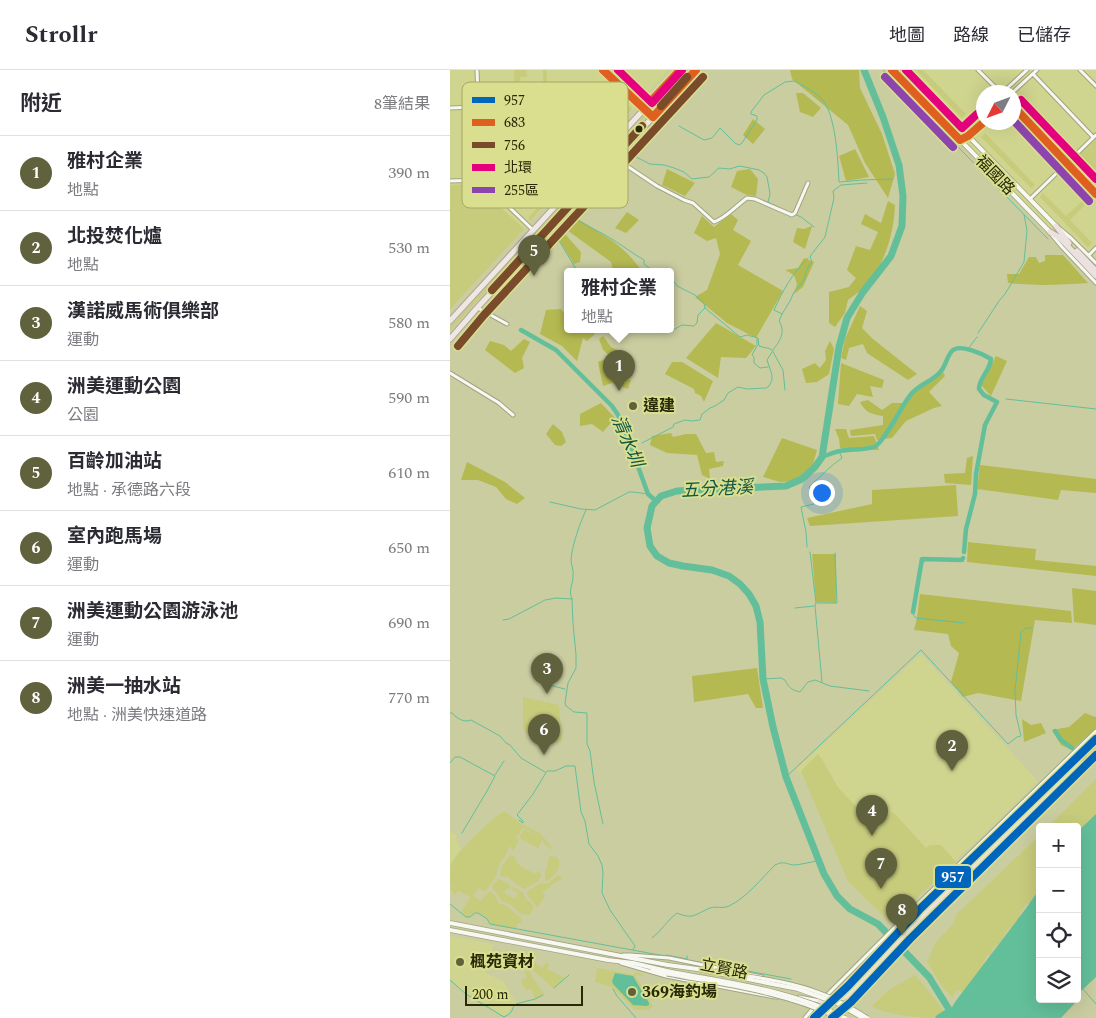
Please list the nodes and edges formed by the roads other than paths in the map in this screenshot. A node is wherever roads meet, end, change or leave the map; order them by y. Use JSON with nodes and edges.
{"nodes":[{"id":1,"x":603,"y":70,"type":"edge"},
{"id":2,"x":620,"y":70,"type":"edge"},
{"id":3,"x":680,"y":70,"type":"edge"},
{"id":4,"x":696,"y":70,"type":"edge"},
{"id":5,"x":892,"y":70,"type":"edge"},
{"id":6,"x":904,"y":70,"type":"edge"},
{"id":7,"x":978,"y":70,"type":"edge"},
{"id":8,"x":1027,"y":70,"type":"edge"},
{"id":9,"x":1037,"y":70,"type":"edge"},
{"id":10,"x":1080,"y":70,"type":"edge"},
{"id":11,"x":1033,"y":74,"type":"junction"},
{"id":12,"x":612,"y":78,"type":"junction"},
{"id":13,"x":608,"y":82,"type":"edge"},
{"id":14,"x":616,"y":82,"type":"edge"},
{"id":15,"x":994,"y":85,"type":"edge"},
{"id":16,"x":1009,"y":85,"type":"edge"},
{"id":17,"x":1021,"y":85,"type":"edge"},
{"id":18,"x":1096,"y":86,"type":"edge"},
{"id":19,"x":628,"y":94,"type":"edge"},
{"id":20,"x":644,"y":109,"type":"junction"},
{"id":21,"x":1021,"y":114,"type":"edge"},
{"id":22,"x":653,"y":117,"type":"junction"},
{"id":23,"x":976,"y":118,"type":"edge"},
{"id":24,"x":628,"y":126,"type":"edge"},
{"id":25,"x":976,"y":129,"type":"edge"},
{"id":26,"x":963,"y":130,"type":"junction"},
{"id":27,"x":968,"y":136,"type":"junction"},
{"id":28,"x":1095,"y":136,"type":"edge"},
{"id":29,"x":960,"y":140,"type":"junction"},
{"id":30,"x":628,"y":144,"type":"edge"},
{"id":31,"x":1067,"y":163,"type":"junction"},
{"id":32,"x":628,"y":167,"type":"edge"},
{"id":33,"x":808,"y":182,"type":"dead end"},
{"id":34,"x":1096,"y":194,"type":"edge"},
{"id":35,"x":1030,"y":198,"type":"junction"},
{"id":36,"x":510,"y":208,"type":"edge"},
{"id":37,"x":553,"y":208,"type":"edge"},
{"id":38,"x":569,"y":208,"type":"edge"},
{"id":39,"x":1056,"y":226,"type":"junction"},
{"id":40,"x":533,"y":230,"type":"junction"},
{"id":41,"x":1050,"y":232,"type":"junction"},
{"id":42,"x":1096,"y":248,"type":"edge"},
{"id":43,"x":1089,"y":255,"type":"junction"},
{"id":44,"x":1096,"y":263,"type":"edge"},
{"id":45,"x":1096,"y":270,"type":"edge"},
{"id":46,"x":1096,"y":276,"type":"edge"},
{"id":47,"x":1096,"y":283,"type":"edge"},
{"id":48,"x":477,"y":308,"type":"junction"},
{"id":49,"x":450,"y":321,"type":"edge"},
{"id":50,"x":507,"y":324,"type":"dead end"},
{"id":51,"x":450,"y":339,"type":"edge"},
{"id":52,"x":450,"y":373,"type":"edge"},
{"id":53,"x":513,"y":415,"type":"dead end"},
{"id":54,"x":1096,"y":731,"type":"edge"},
{"id":55,"x":1096,"y":739,"type":"edge"},
{"id":56,"x":1096,"y":755,"type":"edge"},
{"id":57,"x":1091,"y":760,"type":"junction"},
{"id":58,"x":1048,"y":794,"type":"junction"},
{"id":59,"x":450,"y":923,"type":"edge"},
{"id":60,"x":450,"y":930,"type":"edge"},
{"id":61,"x":576,"y":947,"type":"junction"},
{"id":62,"x":574,"y":953,"type":"junction"},
{"id":63,"x":620,"y":956,"type":"junction"},
{"id":64,"x":618,"y":962,"type":"junction"},
{"id":65,"x":697,"y":970,"type":"junction"},
{"id":66,"x":667,"y":973,"type":"junction"},
{"id":67,"x":794,"y":986,"type":"junction"},
{"id":68,"x":790,"y":996,"type":"junction"},
{"id":69,"x":822,"y":999,"type":"junction"},
{"id":70,"x":805,"y":1018,"type":"edge"},
{"id":71,"x":814,"y":1018,"type":"edge"},
{"id":72,"x":832,"y":1018,"type":"edge"},
{"id":73,"x":838,"y":1018,"type":"edge"},
{"id":74,"x":845,"y":1018,"type":"edge"},
{"id":75,"x":863,"y":1018,"type":"edge"},
{"id":76,"x":868,"y":1018,"type":"edge"}],
"edges":[{"from":1,"to":12,"type":"street"},
{"from":2,"to":12,"type":"street"},
{"from":3,"to":20,"type":"main road"},
{"from":4,"to":22,"type":"main road"},
{"from":5,"to":29,"type":"street","name":"福國路"},
{"from":6,"to":26,"type":"street","name":"福國路"},
{"from":7,"to":15,"type":"street"},
{"from":8,"to":16,"type":"street"},
{"from":9,"to":11,"type":"street"},
{"from":10,"to":18,"type":"street"},
{"from":11,"to":17,"type":"street"},
{"from":11,"to":28,"type":"street"},
{"from":12,"to":13,"type":"street"},
{"from":12,"to":14,"type":"street"},
{"from":19,"to":20,"type":"street"},
{"from":20,"to":22,"type":"street"},
{"from":20,"to":24,"type":"main road"},
{"from":21,"to":31,"type":"street"},
{"from":22,"to":30,"type":"main road"},
{"from":23,"to":26,"type":"street"},
{"from":25,"to":27,"type":"street"},
{"from":26,"to":27,"type":"street","name":"福國路"},
{"from":26,"to":29,"type":"street"},
{"from":27,"to":29,"type":"street"},
{"from":27,"to":35,"type":"street","name":"福國路"},
{"from":28,"to":31,"type":"street"},
{"from":29,"to":41,"type":"street","name":"福國路"},
{"from":31,"to":34,"type":"street"},
{"from":31,"to":35,"type":"street"},
{"from":32,"to":33,"type":"street"},
{"from":35,"to":39,"type":"street","name":"福國路"},
{"from":36,"to":40,"type":"street"},
{"from":37,"to":40,"type":"main road"},
{"from":38,"to":48,"type":"main road"},
{"from":39,"to":43,"type":"street","name":"福國路"},
{"from":39,"to":45,"type":"highway"},
{"from":40,"to":49,"type":"main road"},
{"from":41,"to":46,"type":"highway"},
{"from":41,"to":47,"type":"street","name":"福國路"},
{"from":42,"to":43,"type":"street"},
{"from":43,"to":44,"type":"street","name":"福國路"},
{"from":48,"to":50,"type":"street"},
{"from":48,"to":51,"type":"main road"},
{"from":52,"to":53,"type":"street"},
{"from":54,"to":69,"type":"street"},
{"from":55,"to":58,"type":"highway","bridge":true},
{"from":55,"to":71,"type":"highway","bridge":true},
{"from":56,"to":57,"type":"highway"},
{"from":57,"to":58,"type":"highway"},
{"from":57,"to":72,"type":"highway","bridge":true},
{"from":58,"to":69,"type":"highway"},
{"from":59,"to":61,"type":"street","name":"立賢路"},
{"from":60,"to":62,"type":"street","name":"立賢路"},
{"from":61,"to":62,"type":"street"},
{"from":61,"to":63,"type":"street","name":"立賢路"},
{"from":62,"to":64,"type":"street","name":"立賢路"},
{"from":63,"to":65,"type":"street","name":"立賢路","bridge":true},
{"from":63,"to":67,"type":"street","name":"立賢路"},
{"from":64,"to":66,"type":"street","name":"立賢路"},
{"from":64,"to":68,"type":"street","name":"立賢路"},
{"from":65,"to":75,"type":"street","name":"立賢路","bridge":true},
{"from":65,"to":76,"type":"street","bridge":true},
{"from":66,"to":73,"type":"street","bridge":true},
{"from":66,"to":74,"type":"street","name":"立賢路","bridge":true},
{"from":67,"to":68,"type":"street"},
{"from":67,"to":69,"type":"street","name":"立賢路"},
{"from":68,"to":69,"type":"street","name":"立賢路"},
{"from":69,"to":70,"type":"street"}]}
